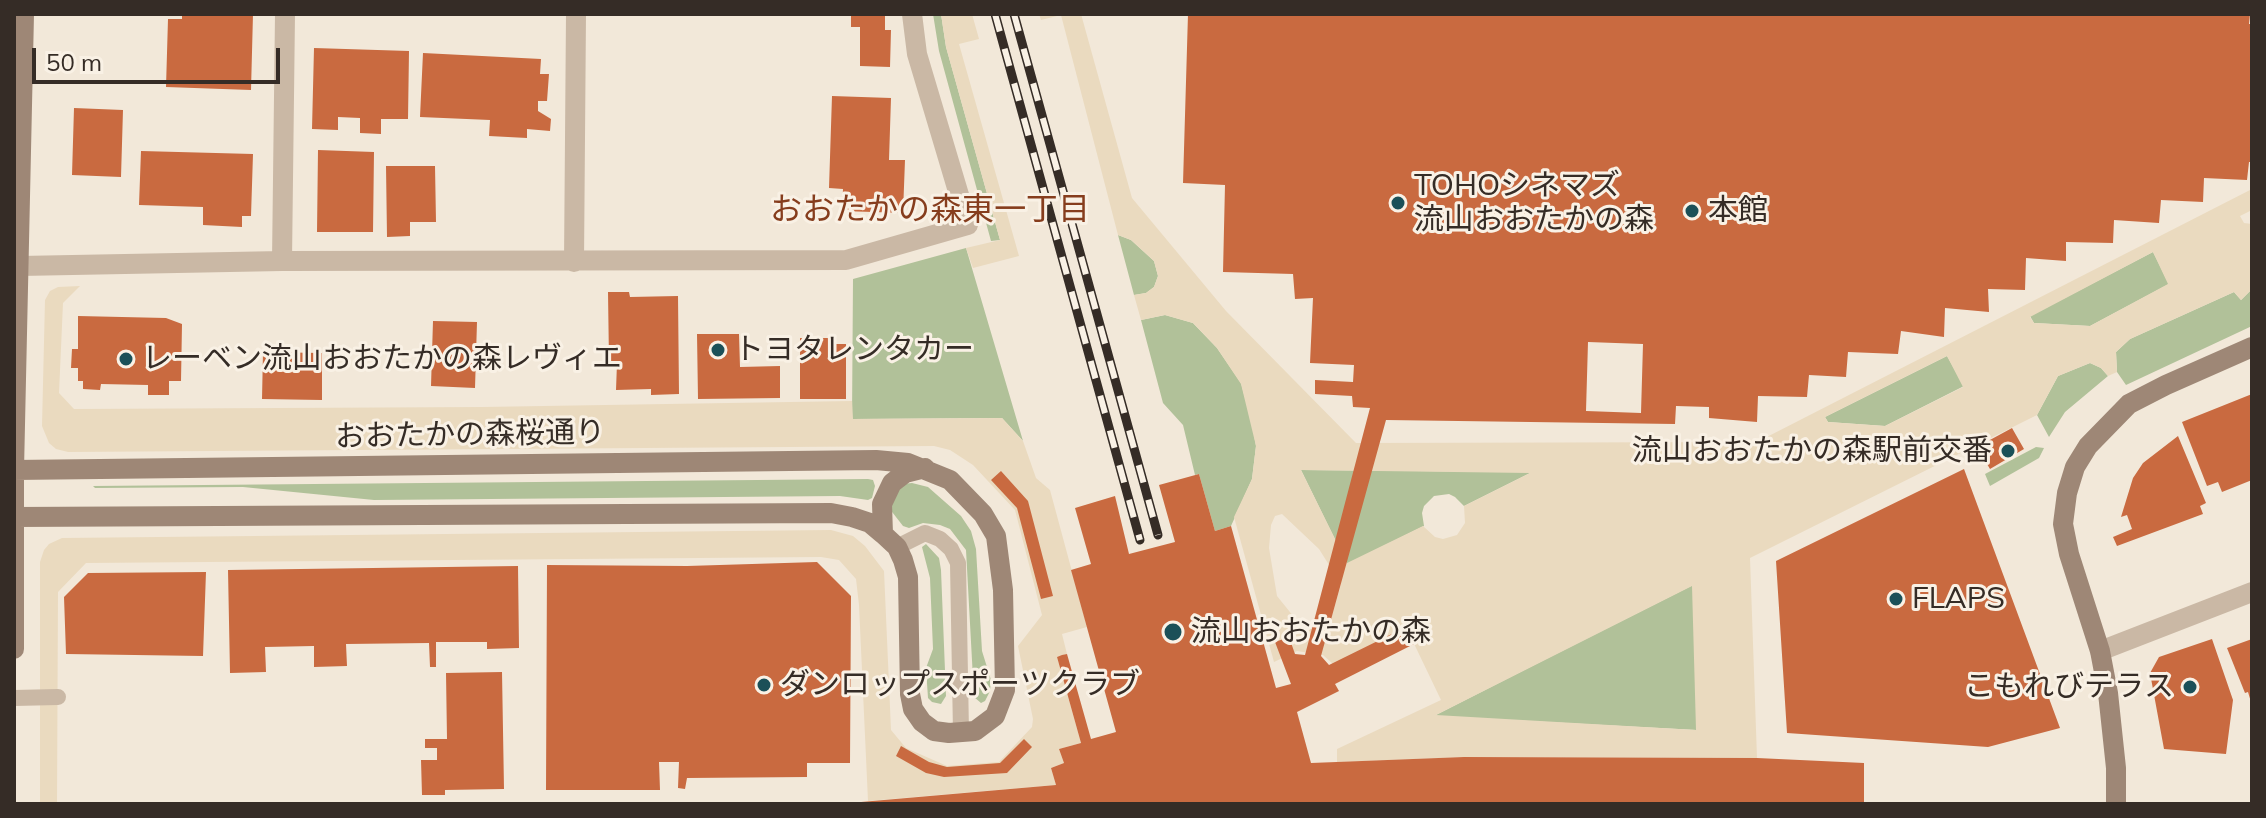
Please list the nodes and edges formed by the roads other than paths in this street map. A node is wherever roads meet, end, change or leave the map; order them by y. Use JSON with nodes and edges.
{"nodes":[{"id":1,"x":24,"y":14,"type":"edge"},
{"id":2,"x":285,"y":14,"type":"edge"},
{"id":3,"x":576,"y":14,"type":"edge"},
{"id":4,"x":912,"y":14,"type":"edge"},
{"id":5,"x":282,"y":261,"type":"junction"},
{"id":6,"x":574,"y":262,"type":"junction"},
{"id":7,"x":20,"y":266,"type":"junction"},
{"id":8,"x":2252,"y":347,"type":"edge"},
{"id":9,"x":925,"y":468,"type":"junction"},
{"id":10,"x":14,"y":470,"type":"edge"},
{"id":11,"x":15,"y":517,"type":"edge"},
{"id":12,"x":890,"y":540,"type":"junction"},
{"id":13,"x":2252,"y":592,"type":"edge"},
{"id":14,"x":14,"y":649,"type":"edge"},
{"id":15,"x":2100,"y":651,"type":"junction"},
{"id":16,"x":58,"y":697,"type":"dead end"},
{"id":17,"x":14,"y":698,"type":"edge"},
{"id":18,"x":961,"y":733,"type":"junction"},
{"id":19,"x":2116,"y":804,"type":"edge"}],
"edges":[{"from":1,"to":7,"type":"street"},
{"from":2,"to":5,"type":"street"},
{"from":3,"to":6,"type":"street"},
{"from":4,"to":6,"type":"street"},
{"from":5,"to":6,"type":"street"},
{"from":5,"to":7,"type":"street"},
{"from":7,"to":10,"type":"street"},
{"from":8,"to":15,"type":"street"},
{"from":9,"to":10,"type":"street","name":"おおたかの森桜通り"},
{"from":9,"to":12,"type":"street"},
{"from":9,"to":18,"type":"street"},
{"from":10,"to":11,"type":"street"},
{"from":11,"to":12,"type":"street"},
{"from":11,"to":14,"type":"street"},
{"from":12,"to":18,"type":"street"},
{"from":12,"to":18,"type":"lane"},
{"from":13,"to":15,"type":"street"},
{"from":15,"to":19,"type":"street"},
{"from":16,"to":17,"type":"lane"}]}
